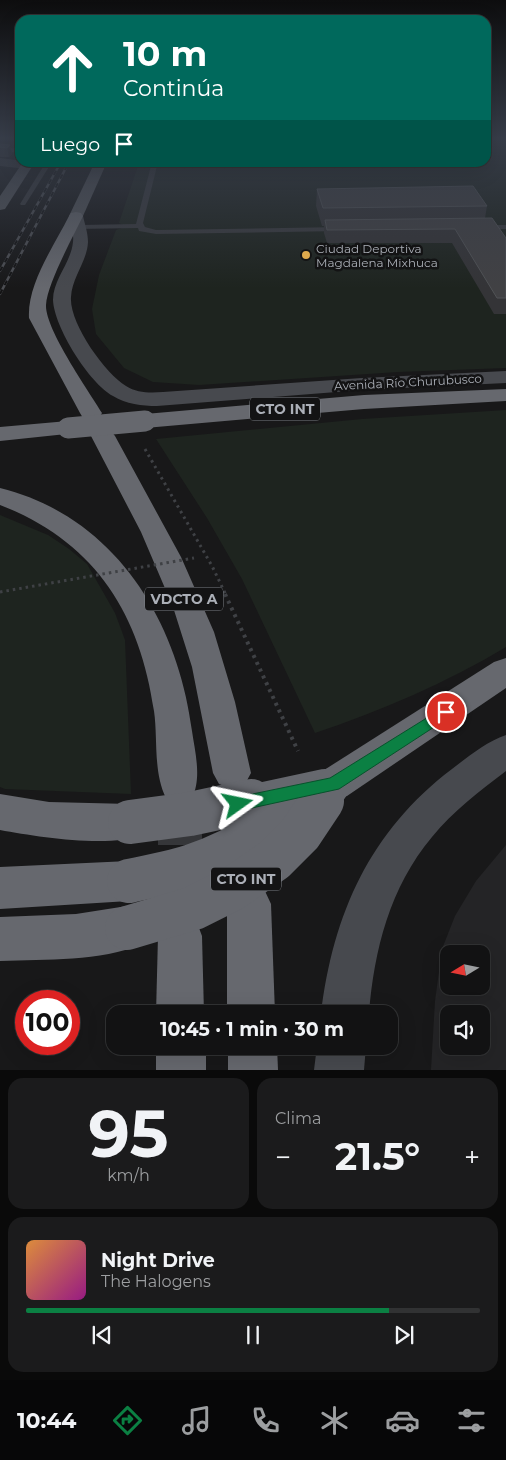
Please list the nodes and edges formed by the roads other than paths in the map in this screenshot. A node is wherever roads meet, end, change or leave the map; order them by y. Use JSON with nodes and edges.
{"nodes":[{"id":1,"x":33,"y":188,"type":"edge"},
{"id":2,"x":90,"y":188,"type":"edge"},
{"id":3,"x":149,"y":188,"type":"edge"},
{"id":4,"x":4,"y":193,"type":"edge"},
{"id":5,"x":23,"y":204,"type":"dead end"},
{"id":6,"x":0,"y":206,"type":"edge"},
{"id":7,"x":78,"y":221,"type":"junction"},
{"id":8,"x":140,"y":226,"type":"junction"},
{"id":9,"x":476,"y":227,"type":"edge"},
{"id":10,"x":506,"y":227,"type":"edge"},
{"id":11,"x":346,"y":229,"type":"edge"},
{"id":12,"x":506,"y":377,"type":"edge"},
{"id":13,"x":506,"y":395,"type":"edge"},
{"id":14,"x":0,"y":434,"type":"edge"},
{"id":15,"x":0,"y":496,"type":"edge"},
{"id":16,"x":506,"y":671,"type":"edge"},
{"id":17,"x":506,"y":750,"type":"edge"},
{"id":18,"x":232,"y":773,"type":"dead end"},
{"id":19,"x":334,"y":784,"type":"junction"},
{"id":20,"x":180,"y":786,"type":"tunnel mouth"},
{"id":21,"x":0,"y":812,"type":"edge"},
{"id":22,"x":0,"y":888,"type":"edge"},
{"id":23,"x":249,"y":904,"type":"dead end"},
{"id":24,"x":180,"y":936,"type":"dead end"},
{"id":25,"x":0,"y":939,"type":"edge"},
{"id":26,"x":180,"y":1005,"type":"edge"},
{"id":27,"x":251,"y":1005,"type":"edge"},
{"id":28,"x":346,"y":1005,"type":"edge"},
{"id":29,"x":180,"y":1055,"type":"edge"},
{"id":30,"x":252,"y":1055,"type":"edge"},
{"id":31,"x":341,"y":1055,"type":"edge"},
{"id":32,"x":181,"y":1070,"type":"edge"},
{"id":33,"x":253,"y":1070,"type":"edge"},
{"id":34,"x":339,"y":1070,"type":"edge"}],
"edges":[{"from":1,"to":5,"type":"lane"},
{"from":2,"to":7,"type":"main road","number":"VDCTO A"},
{"from":3,"to":8,"type":"lane"},
{"from":4,"to":6,"type":"main road"},
{"from":7,"to":8,"type":"lane"},
{"from":7,"to":12,"type":"main road","name":"Avenida Río Churubusco","number":"CTO INT"},
{"from":7,"to":18,"type":"highway","number":"VDCTO A"},
{"from":8,"to":11,"type":"lane"},
{"from":9,"to":10,"type":"lane"},
{"from":13,"to":14,"type":"highway","number":"CTO INT","bridge":true},
{"from":15,"to":20,"type":"highway"},
{"from":16,"to":19,"type":"highway","number":"CTO INT"},
{"from":17,"to":28,"type":"main road"},
{"from":19,"to":21,"type":"highway","bridge":true},
{"from":19,"to":22,"type":"highway","number":"CTO INT","bridge":true},
{"from":19,"to":25,"type":"highway","number":"CTO INT","bridge":true},
{"from":23,"to":27,"type":"highway"},
{"from":24,"to":26,"type":"highway"},
{"from":29,"to":32,"type":"highway"},
{"from":30,"to":33,"type":"highway"},
{"from":31,"to":34,"type":"main road"}]}
